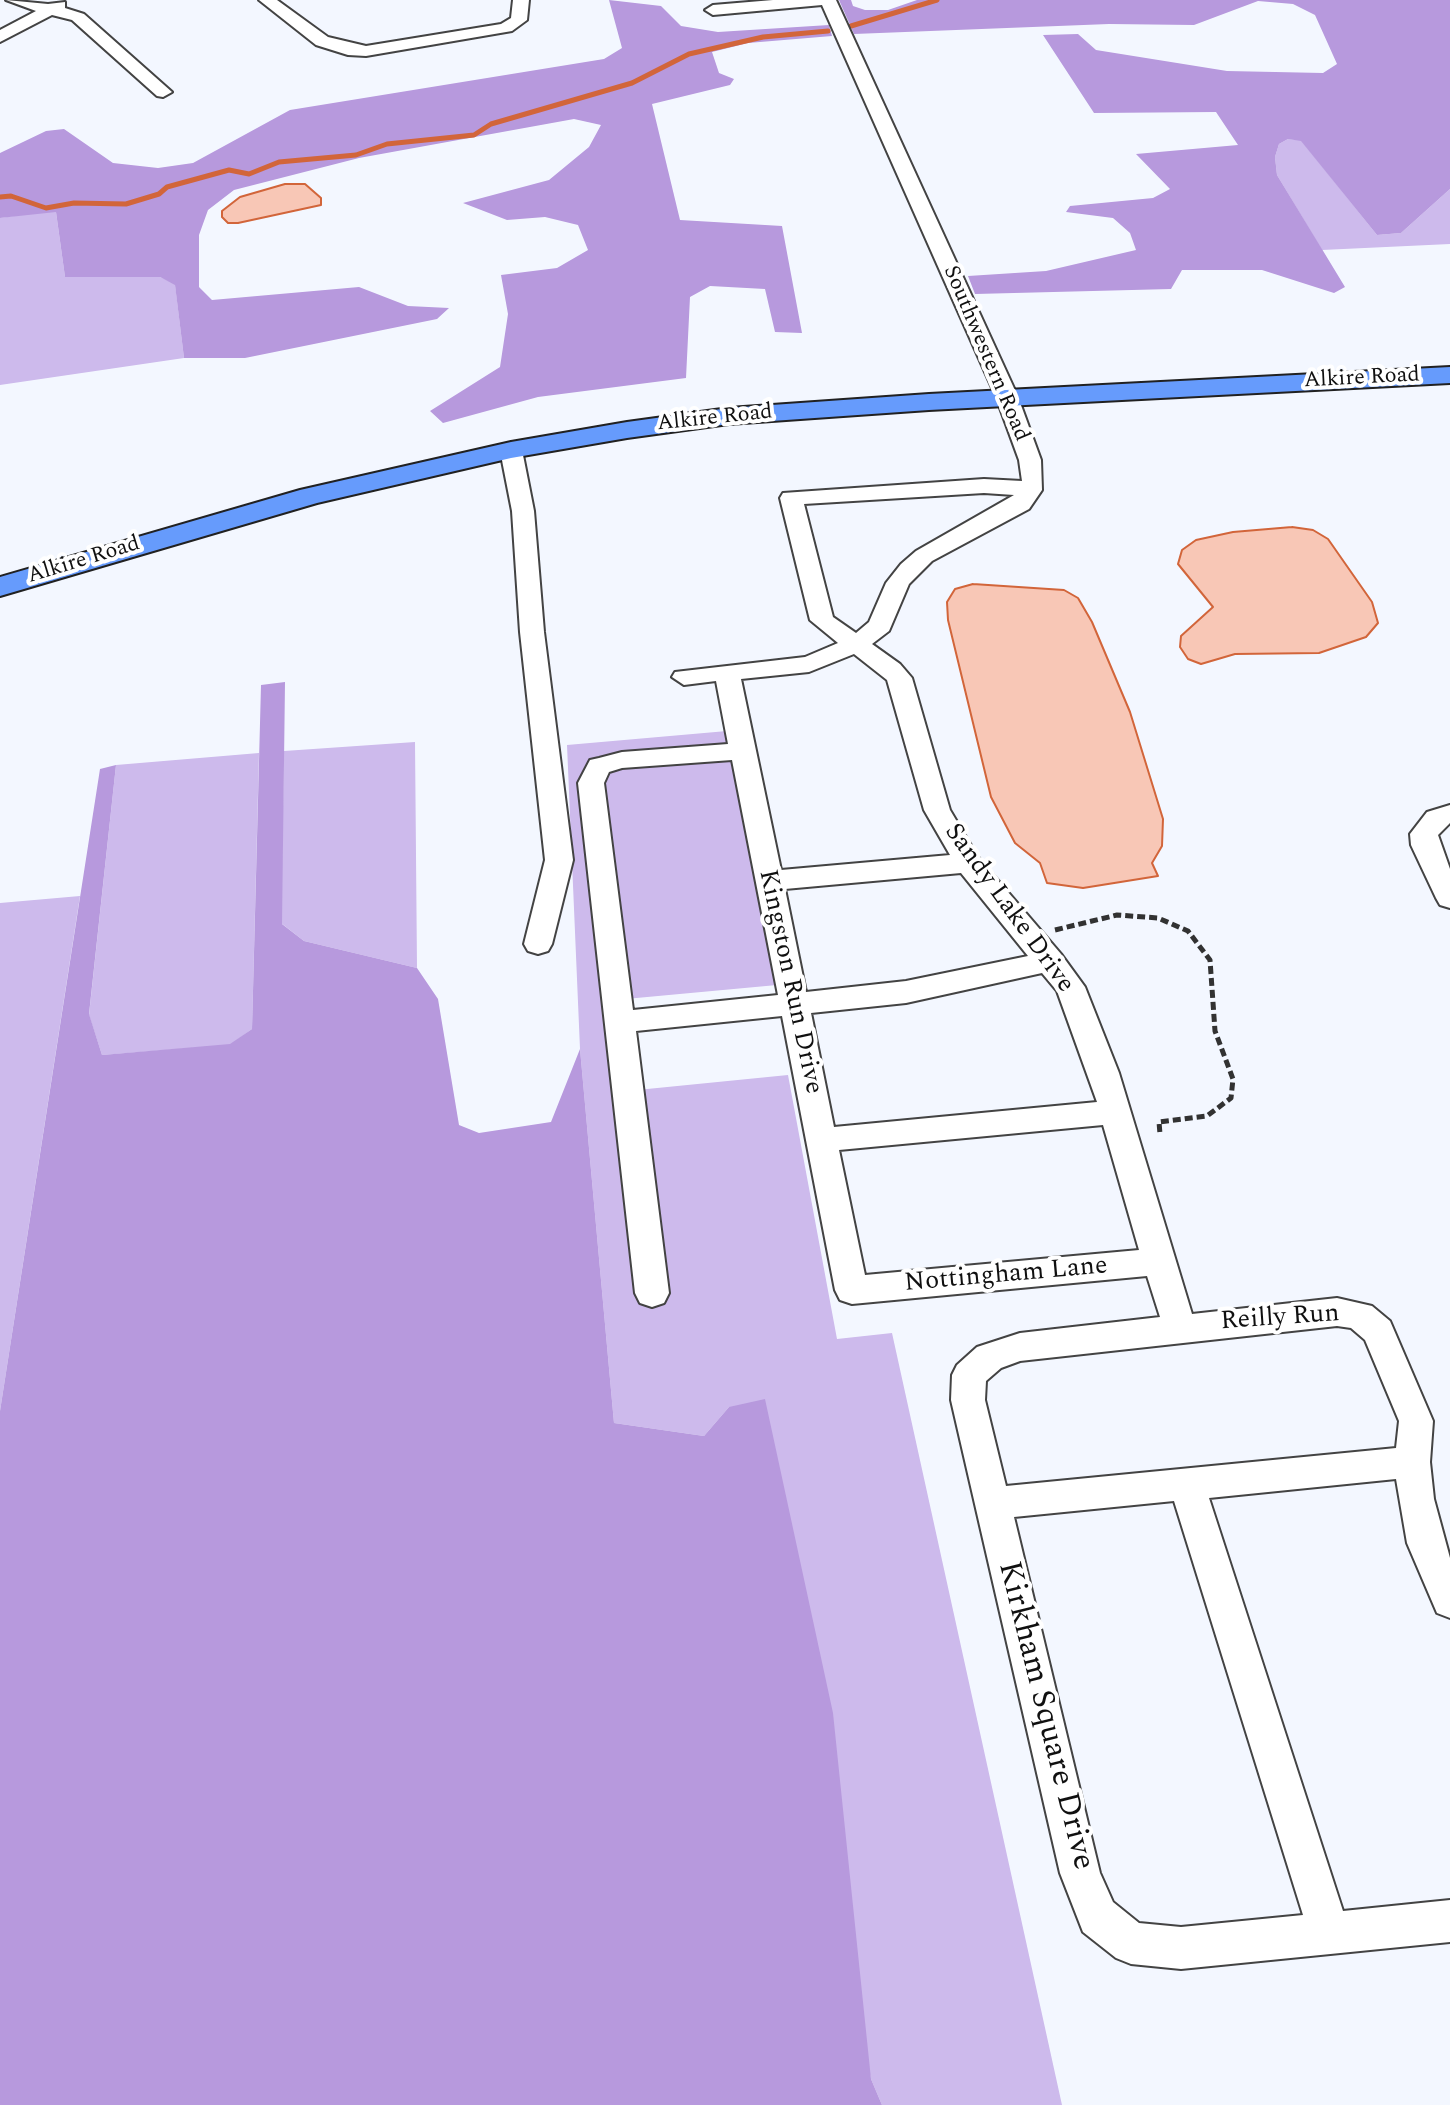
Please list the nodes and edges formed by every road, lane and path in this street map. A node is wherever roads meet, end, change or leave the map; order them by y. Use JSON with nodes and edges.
{"nodes":[{"id":1,"x":14,"y":0,"type":"edge"},
{"id":2,"x":68,"y":0,"type":"edge"},
{"id":3,"x":267,"y":0,"type":"edge"},
{"id":4,"x":521,"y":0,"type":"edge"},
{"id":5,"x":828,"y":0,"type":"edge"},
{"id":6,"x":51,"y":9,"type":"junction"},
{"id":7,"x":713,"y":10,"type":"dead end"},
{"id":8,"x":0,"y":37,"type":"edge"},
{"id":9,"x":163,"y":92,"type":"dead end"},
{"id":10,"x":1450,"y":375,"type":"edge"},
{"id":11,"x":1007,"y":397,"type":"junction"},
{"id":12,"x":511,"y":450,"type":"junction"},
{"id":13,"x":1031,"y":490,"type":"junction"},
{"id":14,"x":0,"y":587,"type":"edge"},
{"id":15,"x":857,"y":644,"type":"junction"},
{"id":16,"x":727,"y":673,"type":"junction"},
{"id":17,"x":684,"y":677,"type":"dead end"},
{"id":18,"x":742,"y":751,"type":"junction"},
{"id":19,"x":1439,"y":819,"type":"edge"},
{"id":20,"x":968,"y":863,"type":"junction"},
{"id":21,"x":768,"y":881,"type":"junction"},
{"id":22,"x":1450,"y":898,"type":"edge"},
{"id":23,"x":1031,"y":938,"type":"junction"},
{"id":24,"x":538,"y":944,"type":"dead end"},
{"id":25,"x":1051,"y":961,"type":"junction"},
{"id":26,"x":793,"y":1004,"type":"junction"},
{"id":27,"x":618,"y":1022,"type":"junction"},
{"id":28,"x":1115,"y":1112,"type":"junction"},
{"id":29,"x":1160,"y":1134,"type":"dead end"},
{"id":30,"x":821,"y":1140,"type":"junction"},
{"id":31,"x":1160,"y":1261,"type":"junction"},
{"id":32,"x":852,"y":1290,"type":"joint"},
{"id":33,"x":652,"y":1293,"type":"dead end"},
{"id":34,"x":1180,"y":1328,"type":"junction"},
{"id":35,"x":1412,"y":1462,"type":"junction"},
{"id":36,"x":1187,"y":1484,"type":"junction"},
{"id":37,"x":992,"y":1503,"type":"junction"},
{"id":38,"x":1450,"y":1601,"type":"edge"},
{"id":39,"x":1450,"y":1921,"type":"edge"},
{"id":40,"x":1329,"y":1933,"type":"junction"}],
"edges":[{"from":1,"to":6,"type":"street"},
{"from":2,"to":6,"type":"street"},
{"from":3,"to":4,"type":"street"},
{"from":5,"to":7,"type":"street"},
{"from":5,"to":11,"type":"street","name":"Southwestern Road"},
{"from":6,"to":8,"type":"street"},
{"from":6,"to":9,"type":"street"},
{"from":10,"to":11,"type":"main road","name":"Alkire Road"},
{"from":11,"to":12,"type":"main road","name":"Alkire Road"},
{"from":11,"to":13,"type":"street","name":"Southwestern Road"},
{"from":12,"to":14,"type":"main road","name":"Alkire Road"},
{"from":12,"to":24,"type":"street"},
{"from":13,"to":15,"type":"street"},
{"from":13,"to":15,"type":"street","name":"Sandy Lake Drive"},
{"from":15,"to":16,"type":"street"},
{"from":15,"to":20,"type":"street","name":"Sandy Lake Drive"},
{"from":16,"to":17,"type":"street"},
{"from":16,"to":18,"type":"street","name":"Kingston Run Drive"},
{"from":18,"to":21,"type":"street","name":"Kingston Run Drive"},
{"from":18,"to":27,"type":"street"},
{"from":19,"to":22,"type":"street"},
{"from":20,"to":21,"type":"street"},
{"from":20,"to":23,"type":"street","name":"Sandy Lake Drive"},
{"from":21,"to":26,"type":"street","name":"Kingston Run Drive"},
{"from":23,"to":25,"type":"street","name":"Sandy Lake Drive"},
{"from":23,"to":29,"type":"path"},
{"from":25,"to":26,"type":"street"},
{"from":25,"to":28,"type":"street","name":"Sandy Lake Drive"},
{"from":26,"to":27,"type":"street"},
{"from":26,"to":30,"type":"street","name":"Kingston Run Drive"},
{"from":27,"to":33,"type":"street"},
{"from":28,"to":30,"type":"street"},
{"from":28,"to":31,"type":"street","name":"Sandy Lake Drive"},
{"from":30,"to":32,"type":"street","name":"Kingston Run Drive"},
{"from":31,"to":32,"type":"street","name":"Nottingham Lane"},
{"from":31,"to":34,"type":"street","name":"Sandy Lake Drive"},
{"from":34,"to":35,"type":"street","name":"Reilly Run"},
{"from":34,"to":37,"type":"street","name":"Kirkham Square Drive"},
{"from":35,"to":36,"type":"street"},
{"from":35,"to":38,"type":"street","name":"Reilly Run"},
{"from":36,"to":37,"type":"street"},
{"from":36,"to":40,"type":"street"},
{"from":37,"to":40,"type":"street","name":"Kirkham Square Drive"},
{"from":39,"to":40,"type":"street","name":"Kirkham Square Drive"}]}
